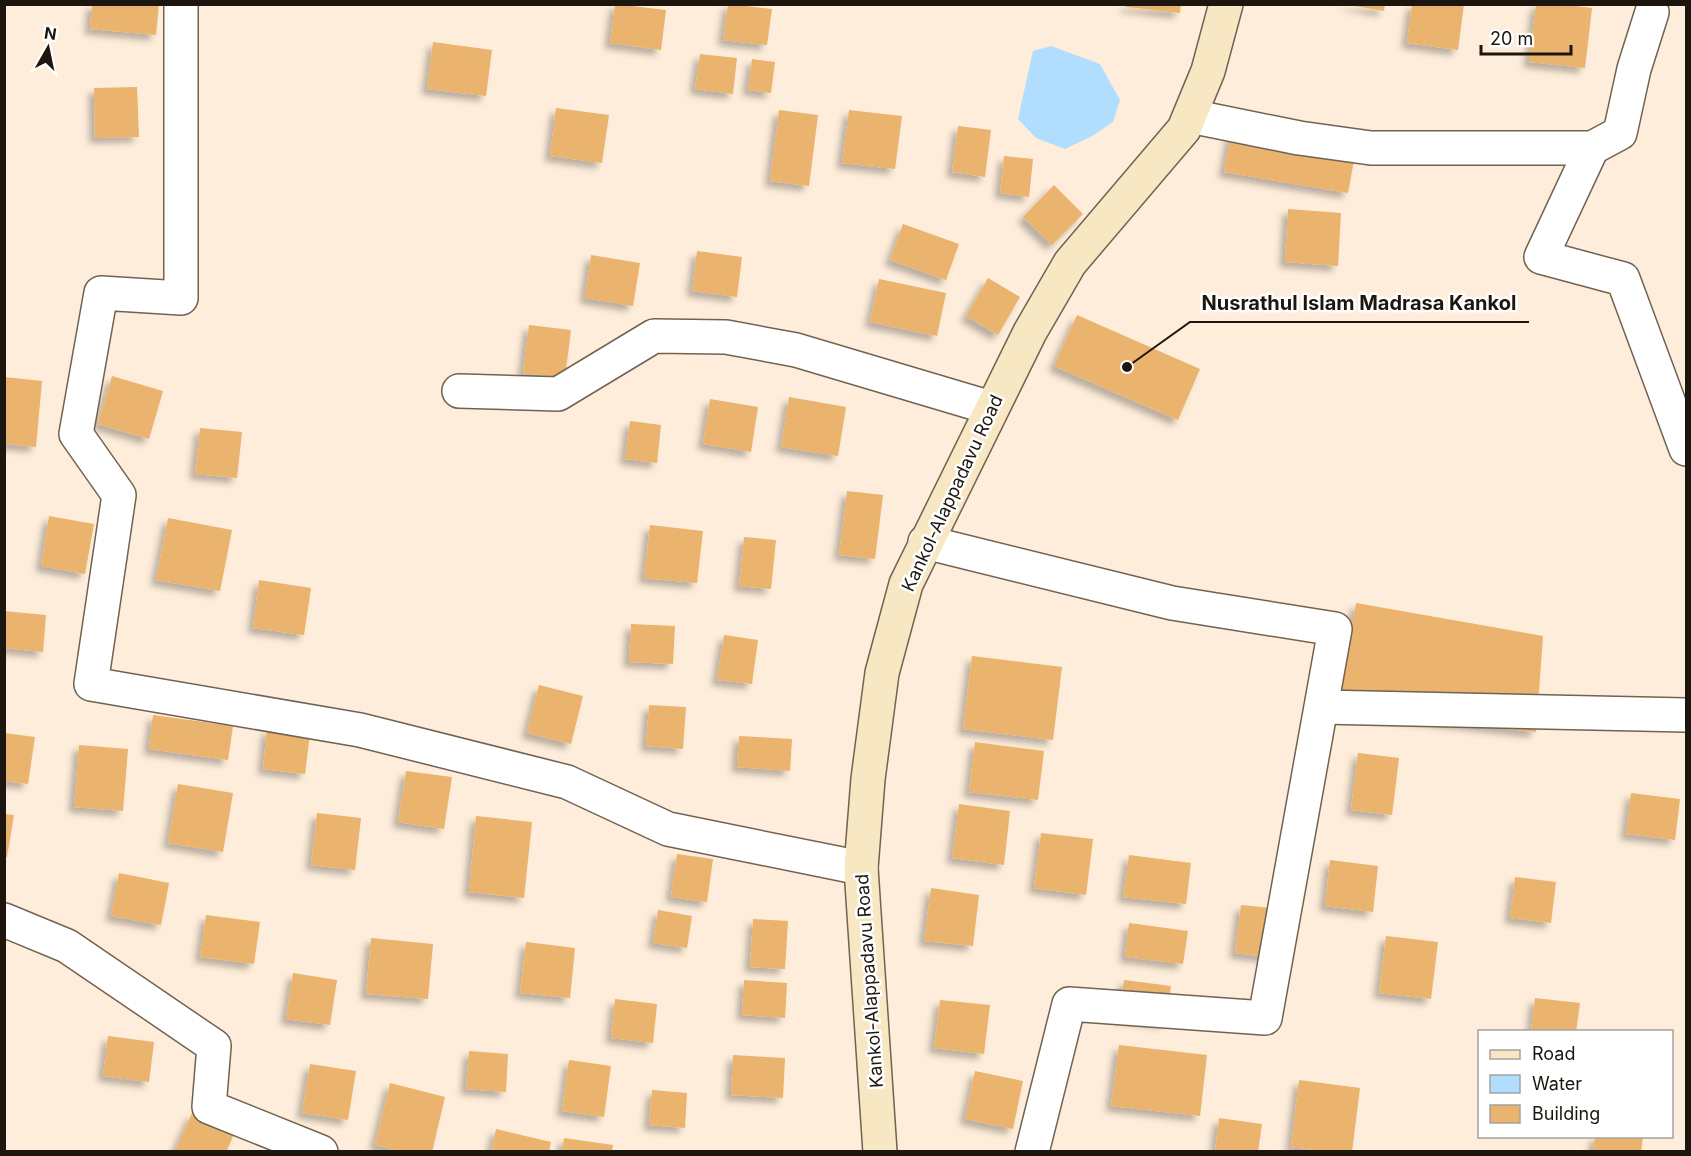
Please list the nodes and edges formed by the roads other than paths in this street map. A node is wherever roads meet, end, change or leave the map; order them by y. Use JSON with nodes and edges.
{"nodes":[{"id":1,"x":181,"y":4,"type":"edge"},
{"id":2,"x":1226,"y":4,"type":"edge"},
{"id":3,"x":1652,"y":12,"type":"dead end"},
{"id":4,"x":1190,"y":116,"type":"junction"},
{"id":5,"x":1592,"y":148,"type":"junction"},
{"id":6,"x":459,"y":390,"type":"dead end"},
{"id":7,"x":992,"y":408,"type":"junction"},
{"id":8,"x":1686,"y":449,"type":"edge"},
{"id":9,"x":925,"y":542,"type":"junction"},
{"id":10,"x":1322,"y":707,"type":"junction"},
{"id":11,"x":1686,"y":715,"type":"edge"},
{"id":12,"x":861,"y":868,"type":"junction"},
{"id":13,"x":4,"y":920,"type":"edge"},
{"id":14,"x":321,"y":1152,"type":"edge"},
{"id":15,"x":880,"y":1152,"type":"edge"},
{"id":16,"x":1032,"y":1152,"type":"edge"}],
"edges":[{"from":1,"to":12,"type":"street"},
{"from":2,"to":4,"type":"main road","name":"Kankol-Alappadavu Road"},
{"from":3,"to":5,"type":"street"},
{"from":4,"to":5,"type":"street"},
{"from":4,"to":7,"type":"main road","name":"Kankol-Alappadavu Road"},
{"from":5,"to":8,"type":"street"},
{"from":6,"to":7,"type":"street"},
{"from":7,"to":9,"type":"main road","name":"Kankol-Alappadavu Road"},
{"from":9,"to":10,"type":"street"},
{"from":9,"to":12,"type":"main road","name":"Kankol-Alappadavu Road"},
{"from":10,"to":11,"type":"street"},
{"from":10,"to":16,"type":"street"},
{"from":12,"to":15,"type":"main road","name":"Kankol-Alappadavu Road"},
{"from":13,"to":14,"type":"street"}]}
